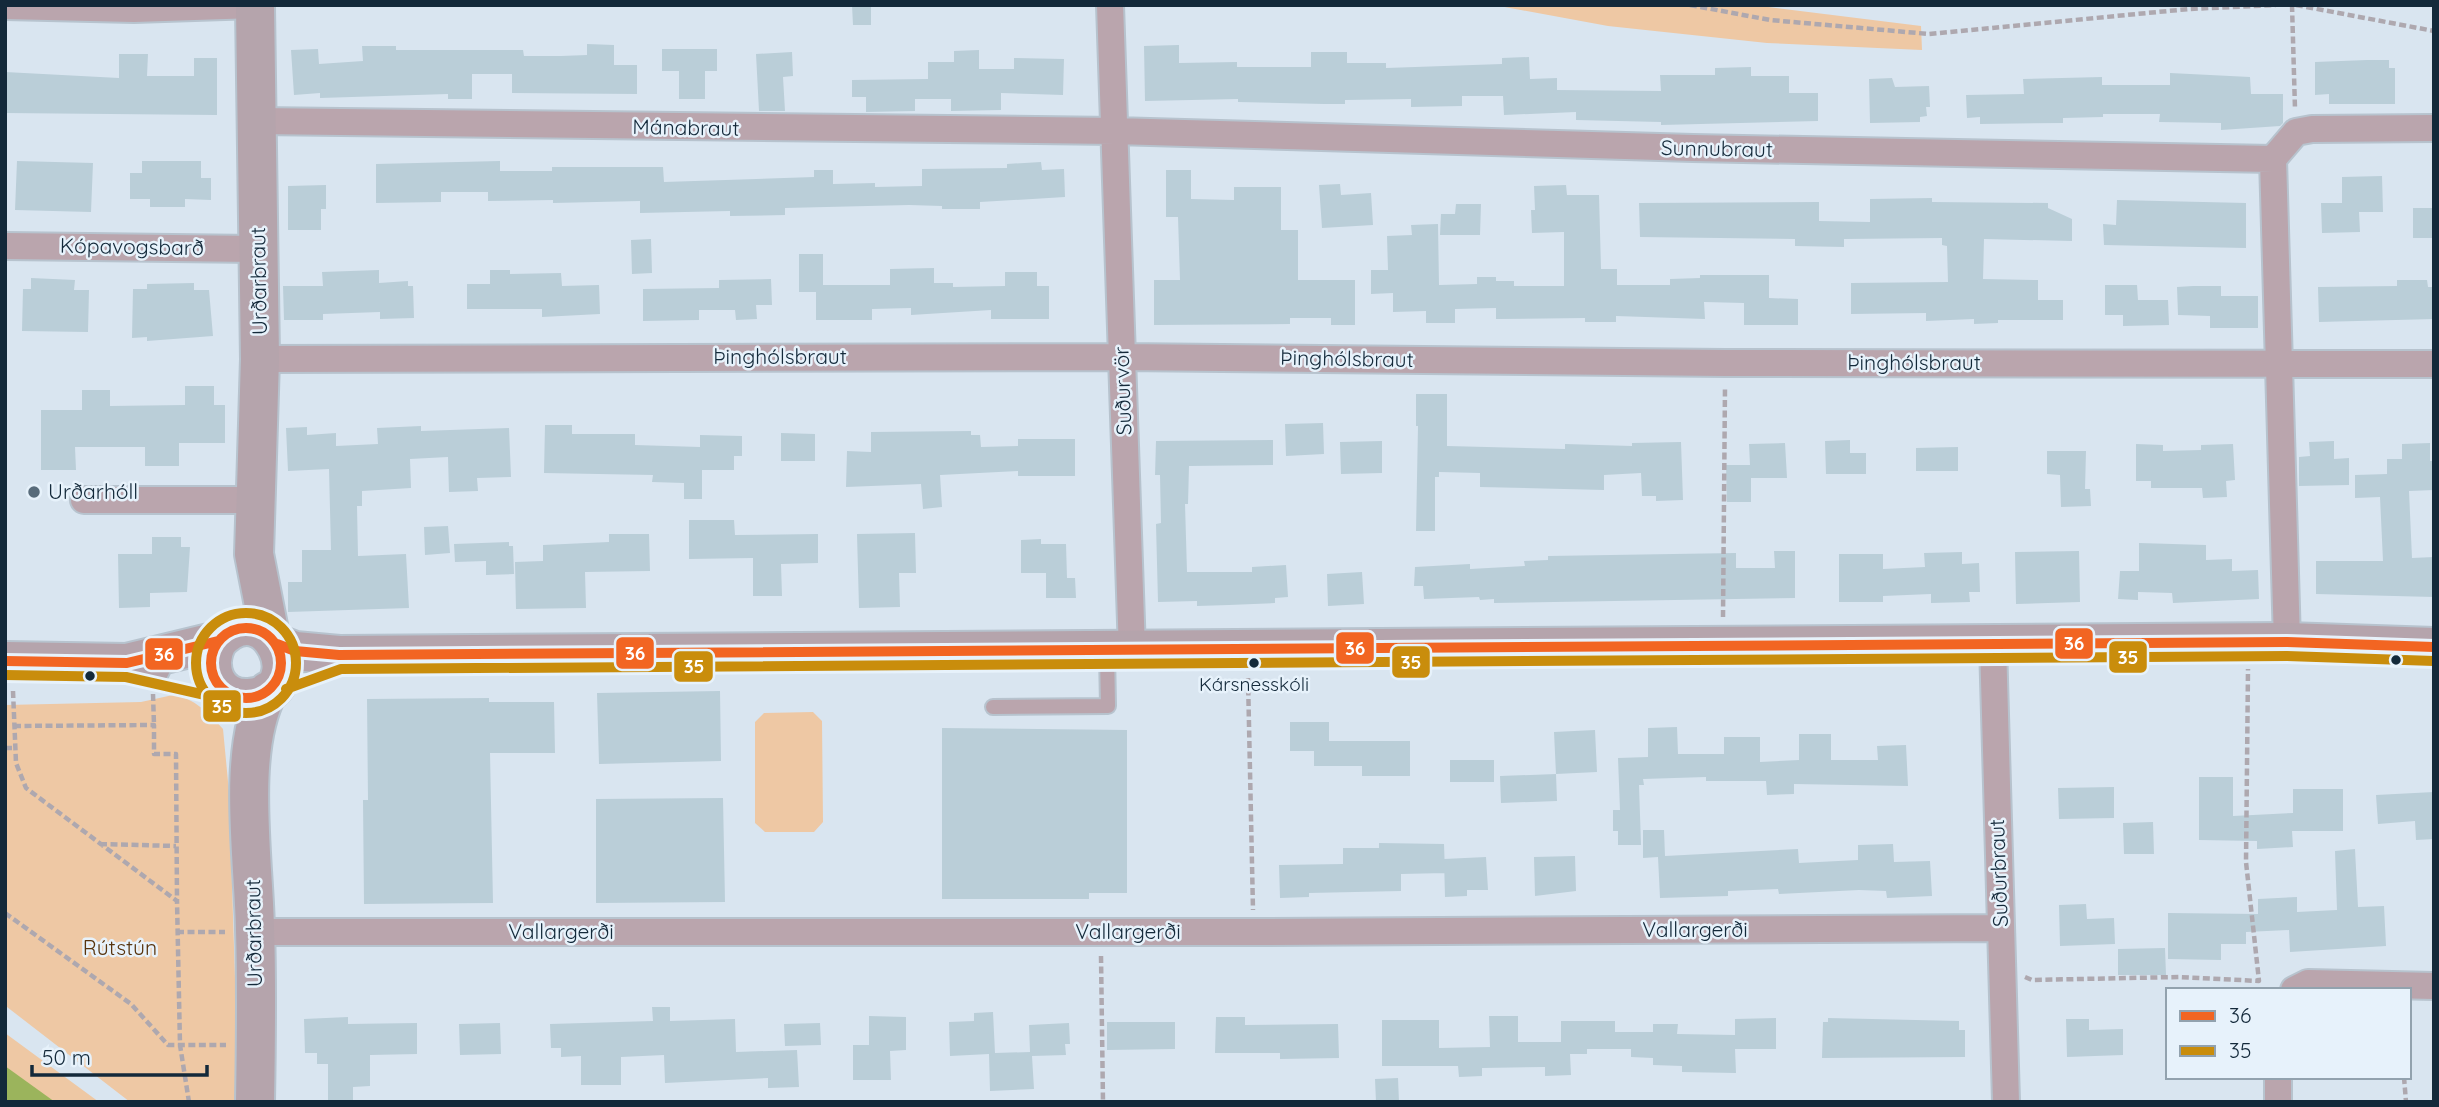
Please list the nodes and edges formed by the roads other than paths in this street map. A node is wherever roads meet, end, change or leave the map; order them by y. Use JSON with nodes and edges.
{"nodes":[{"id":1,"x":1110,"y":5,"type":"edge"},
{"id":2,"x":5,"y":6,"type":"edge"},
{"id":3,"x":256,"y":6,"type":"edge"},
{"id":4,"x":257,"y":121,"type":"junction"},
{"id":5,"x":2434,"y":128,"type":"edge"},
{"id":6,"x":1115,"y":131,"type":"junction"},
{"id":7,"x":2273,"y":159,"type":"junction"},
{"id":8,"x":5,"y":246,"type":"edge"},
{"id":9,"x":259,"y":249,"type":"junction"},
{"id":10,"x":1122,"y":357,"type":"junction"},
{"id":11,"x":260,"y":359,"type":"junction"},
{"id":12,"x":2279,"y":364,"type":"junction"},
{"id":13,"x":2434,"y":364,"type":"edge"},
{"id":14,"x":84,"y":499,"type":"dead end"},
{"id":15,"x":256,"y":500,"type":"junction"},
{"id":16,"x":254,"y":554,"type":"junction"},
{"id":17,"x":222,"y":636,"type":"junction"},
{"id":18,"x":2287,"y":642,"type":"junction"},
{"id":19,"x":1993,"y":644,"type":"junction"},
{"id":20,"x":2434,"y":647,"type":"edge"},
{"id":21,"x":1120,"y":651,"type":"junction"},
{"id":22,"x":274,"y":662,"type":"junction"},
{"id":23,"x":140,"y":674,"type":"junction"},
{"id":24,"x":9,"y":676,"type":"edge"},
{"id":25,"x":220,"y":687,"type":"junction"},
{"id":26,"x":993,"y":708,"type":"dead end"},
{"id":27,"x":250,"y":764,"type":"junction"},
{"id":28,"x":2001,"y":928,"type":"junction"},
{"id":29,"x":256,"y":932,"type":"junction"},
{"id":30,"x":2434,"y":986,"type":"edge"},
{"id":31,"x":2298,"y":988,"type":"edge"},
{"id":32,"x":2278,"y":1079,"type":"edge"},
{"id":33,"x":255,"y":1102,"type":"edge"},
{"id":34,"x":2006,"y":1102,"type":"edge"},
{"id":35,"x":2278,"y":1102,"type":"edge"}],
"edges":[{"from":1,"to":6,"type":"street"},
{"from":2,"to":3,"type":"street"},
{"from":3,"to":4,"type":"street","name":"Urðarbraut"},
{"from":4,"to":6,"type":"street","name":"Mánabraut"},
{"from":4,"to":9,"type":"street","name":"Urðarbraut"},
{"from":5,"to":7,"type":"street"},
{"from":6,"to":7,"type":"street","name":"Sunnubraut"},
{"from":6,"to":10,"type":"street","name":"Suðurvör"},
{"from":7,"to":12,"type":"street"},
{"from":8,"to":9,"type":"street","name":"Kópavogsbarð"},
{"from":9,"to":11,"type":"street","name":"Urðarbraut"},
{"from":10,"to":11,"type":"street","name":"Þinghólsbraut"},
{"from":10,"to":12,"type":"street","name":"Þinghólsbraut"},
{"from":10,"to":21,"type":"street","name":"Suðurvör"},
{"from":11,"to":15,"type":"street","name":"Urðarbraut"},
{"from":12,"to":13,"type":"street","name":"Þinghólsbraut"},
{"from":12,"to":18,"type":"street"},
{"from":14,"to":15,"type":"street"},
{"from":15,"to":16,"type":"street","name":"Urðarbraut"},
{"from":16,"to":17,"type":"street","name":"Urðarbraut"},
{"from":16,"to":22,"type":"street","name":"Urðarbraut"},
{"from":17,"to":22,"type":"street"},
{"from":17,"to":23,"type":"street"},
{"from":17,"to":25,"type":"street"},
{"from":18,"to":19,"type":"street"},
{"from":18,"to":20,"type":"street"},
{"from":19,"to":21,"type":"street"},
{"from":19,"to":28,"type":"street","name":"Suðurbraut"},
{"from":21,"to":22,"type":"street"},
{"from":21,"to":26,"type":"lane"},
{"from":22,"to":25,"type":"street"},
{"from":22,"to":27,"type":"street","name":"Urðarbraut"},
{"from":23,"to":24,"type":"street"},
{"from":23,"to":25,"type":"street"},
{"from":25,"to":27,"type":"street","name":"Urðarbraut"},
{"from":27,"to":29,"type":"street","name":"Urðarbraut"},
{"from":28,"to":29,"type":"street","name":"Vallargerði"},
{"from":28,"to":34,"type":"street","name":"Suðurbraut"},
{"from":29,"to":33,"type":"street","name":"Urðarbraut"},
{"from":30,"to":31,"type":"street"},
{"from":32,"to":35,"type":"street"}]}
